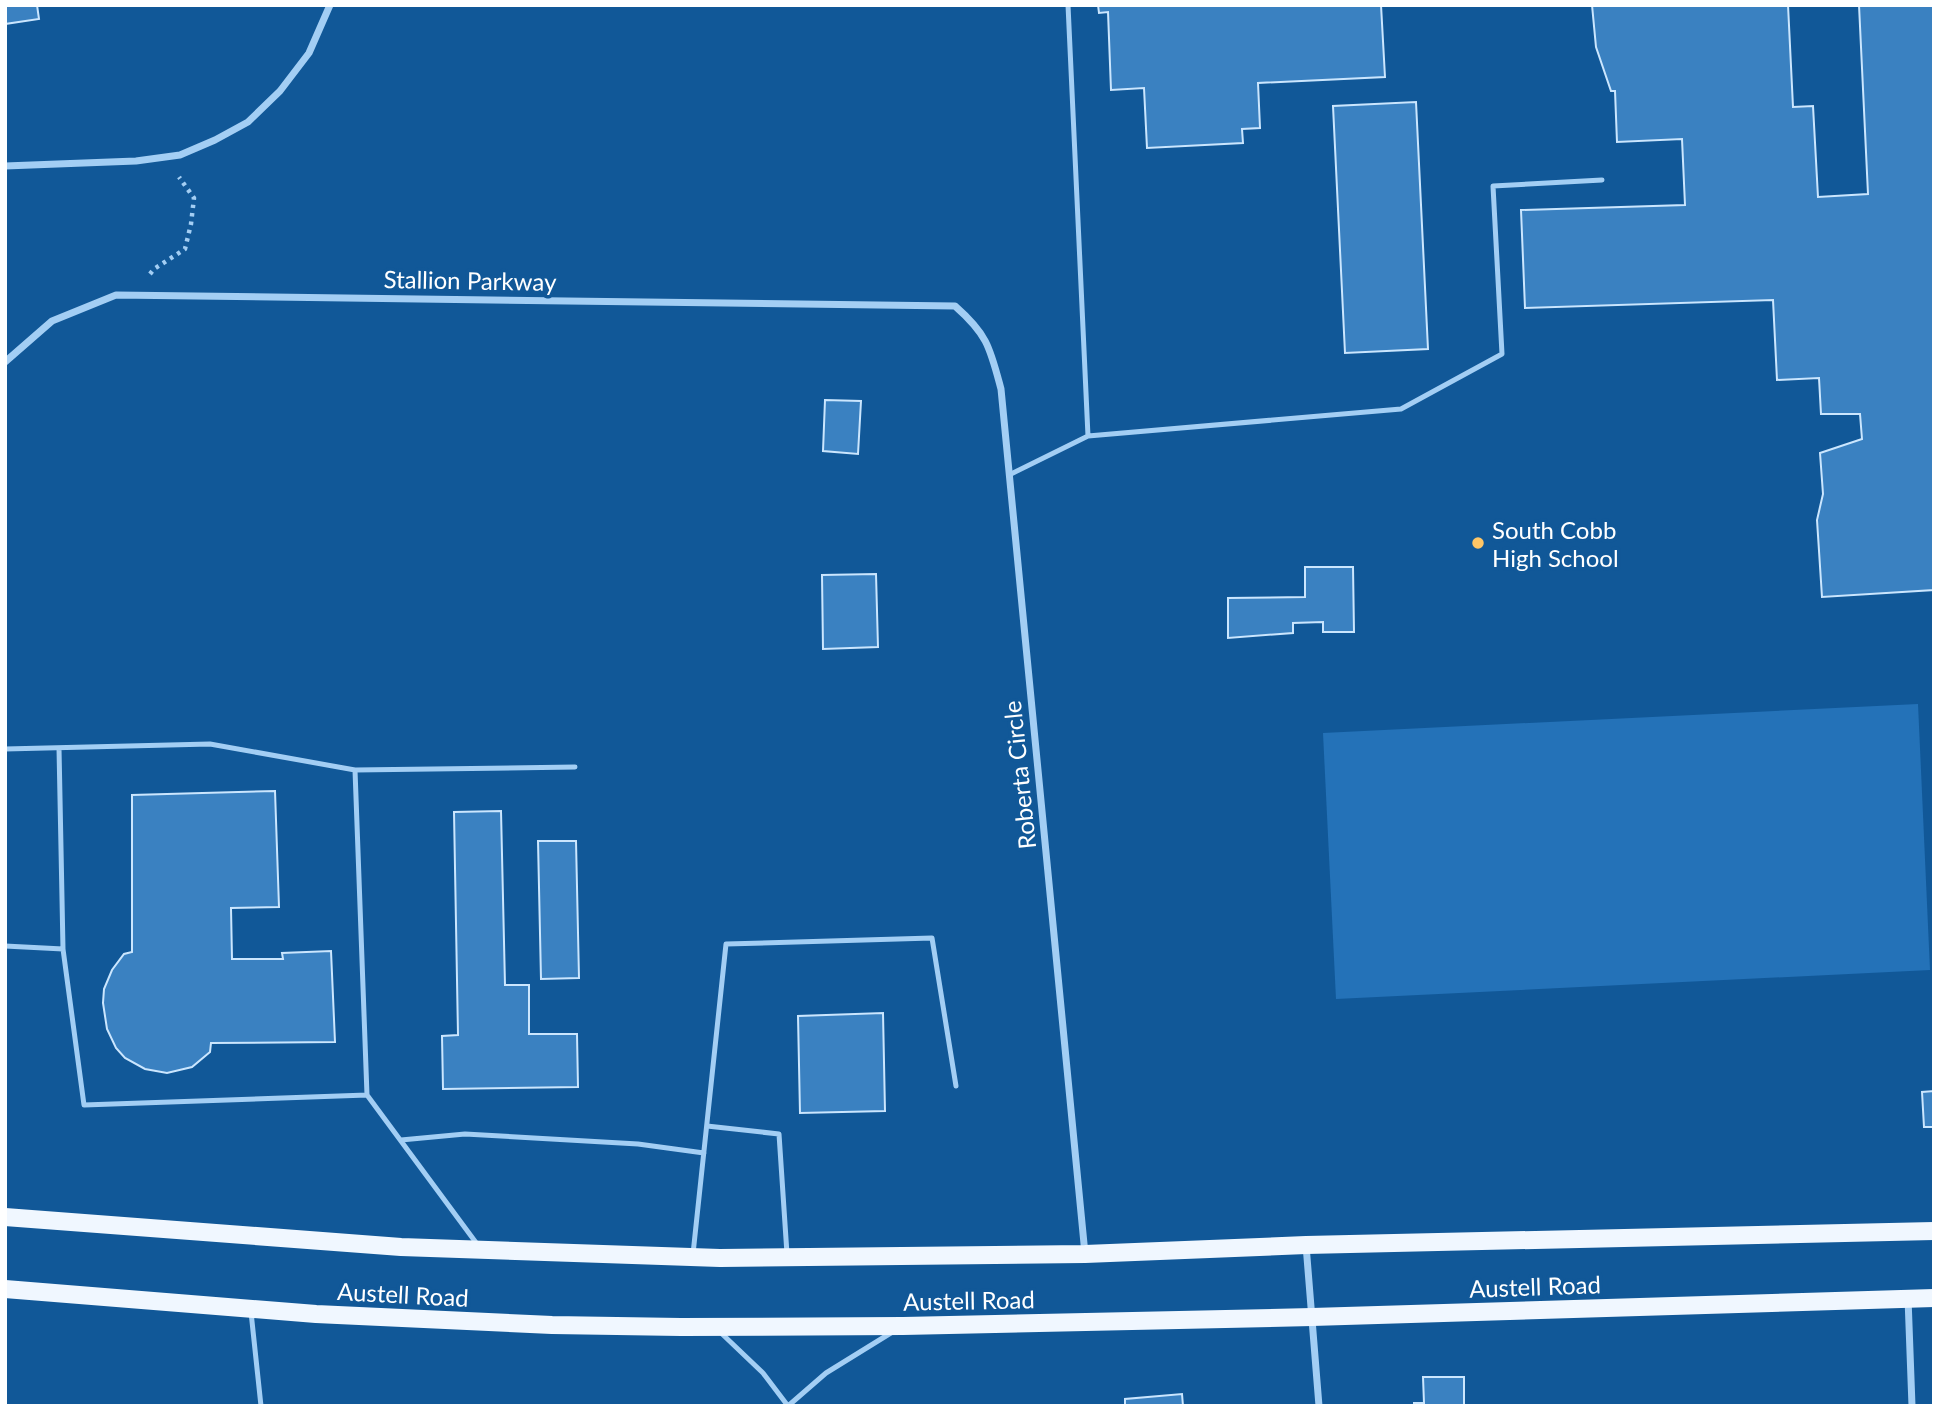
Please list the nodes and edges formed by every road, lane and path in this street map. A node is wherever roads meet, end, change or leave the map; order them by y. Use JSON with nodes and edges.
{"nodes":[{"id":1,"x":330,"y":5,"type":"edge"},
{"id":2,"x":1068,"y":5,"type":"edge"},
{"id":3,"x":159,"y":158,"type":"junction"},
{"id":4,"x":5,"y":166,"type":"edge"},
{"id":5,"x":1602,"y":180,"type":"dead end"},
{"id":6,"x":136,"y":295,"type":"junction"},
{"id":7,"x":955,"y":306,"type":"joint"},
{"id":8,"x":5,"y":362,"type":"edge"},
{"id":9,"x":1088,"y":436,"type":"junction"},
{"id":10,"x":1009,"y":475,"type":"junction"},
{"id":11,"x":59,"y":748,"type":"junction"},
{"id":12,"x":5,"y":749,"type":"edge"},
{"id":13,"x":575,"y":767,"type":"dead end"},
{"id":14,"x":355,"y":770,"type":"junction"},
{"id":15,"x":5,"y":946,"type":"edge"},
{"id":16,"x":63,"y":949,"type":"junction"},
{"id":17,"x":956,"y":1086,"type":"dead end"},
{"id":18,"x":367,"y":1095,"type":"junction"},
{"id":19,"x":707,"y":1126,"type":"junction"},
{"id":20,"x":401,"y":1140,"type":"junction"},
{"id":21,"x":704,"y":1153,"type":"junction"},
{"id":22,"x":5,"y":1217,"type":"edge"},
{"id":23,"x":1934,"y":1231,"type":"edge"},
{"id":24,"x":1306,"y":1245,"type":"junction"},
{"id":25,"x":481,"y":1249,"type":"junction"},
{"id":26,"x":1085,"y":1254,"type":"junction"},
{"id":27,"x":693,"y":1257,"type":"junction"},
{"id":28,"x":787,"y":1257,"type":"junction"},
{"id":29,"x":5,"y":1289,"type":"edge"},
{"id":30,"x":1908,"y":1298,"type":"junction"},
{"id":31,"x":1934,"y":1298,"type":"edge"},
{"id":32,"x":251,"y":1309,"type":"junction"},
{"id":33,"x":1312,"y":1317,"type":"junction"},
{"id":34,"x":903,"y":1326,"type":"junction"},
{"id":35,"x":714,"y":1327,"type":"junction"},
{"id":36,"x":261,"y":1406,"type":"edge"},
{"id":37,"x":788,"y":1406,"type":"edge"},
{"id":38,"x":1318,"y":1406,"type":"edge"},
{"id":39,"x":1912,"y":1406,"type":"edge"}],
"edges":[{"from":1,"to":3,"type":"street"},
{"from":2,"to":9,"type":"lane"},
{"from":3,"to":4,"type":"street"},
{"from":3,"to":6,"type":"path"},
{"from":5,"to":9,"type":"lane"},
{"from":6,"to":7,"type":"street","name":"Stallion Parkway"},
{"from":6,"to":8,"type":"street","name":"Stallion Parkway"},
{"from":7,"to":10,"type":"street","name":"Roberta Circle"},
{"from":9,"to":10,"type":"lane"},
{"from":10,"to":26,"type":"street","name":"Roberta Circle"},
{"from":11,"to":12,"type":"lane"},
{"from":11,"to":14,"type":"lane"},
{"from":11,"to":16,"type":"lane"},
{"from":13,"to":14,"type":"lane"},
{"from":14,"to":18,"type":"lane"},
{"from":15,"to":16,"type":"lane"},
{"from":16,"to":18,"type":"lane"},
{"from":17,"to":19,"type":"lane"},
{"from":18,"to":20,"type":"lane"},
{"from":19,"to":21,"type":"lane"},
{"from":19,"to":28,"type":"lane"},
{"from":20,"to":21,"type":"lane"},
{"from":20,"to":25,"type":"lane"},
{"from":21,"to":27,"type":"lane"},
{"from":22,"to":25,"type":"main road","name":"Austell Road"},
{"from":23,"to":24,"type":"main road","name":"Austell Road"},
{"from":24,"to":26,"type":"main road","name":"Austell Road"},
{"from":24,"to":33,"type":"street"},
{"from":25,"to":27,"type":"main road","name":"Austell Road"},
{"from":26,"to":28,"type":"main road","name":"Austell Road"},
{"from":27,"to":28,"type":"main road","name":"Austell Road"},
{"from":29,"to":32,"type":"main road","name":"Austell Road"},
{"from":30,"to":31,"type":"main road","name":"Austell Road"},
{"from":30,"to":33,"type":"main road","name":"Austell Road"},
{"from":30,"to":39,"type":"street"},
{"from":32,"to":35,"type":"main road","name":"Austell Road"},
{"from":32,"to":36,"type":"lane"},
{"from":33,"to":34,"type":"main road","name":"Austell Road"},
{"from":33,"to":38,"type":"street"},
{"from":34,"to":35,"type":"main road","name":"Austell Road"},
{"from":34,"to":37,"type":"lane"},
{"from":35,"to":37,"type":"lane"}]}
